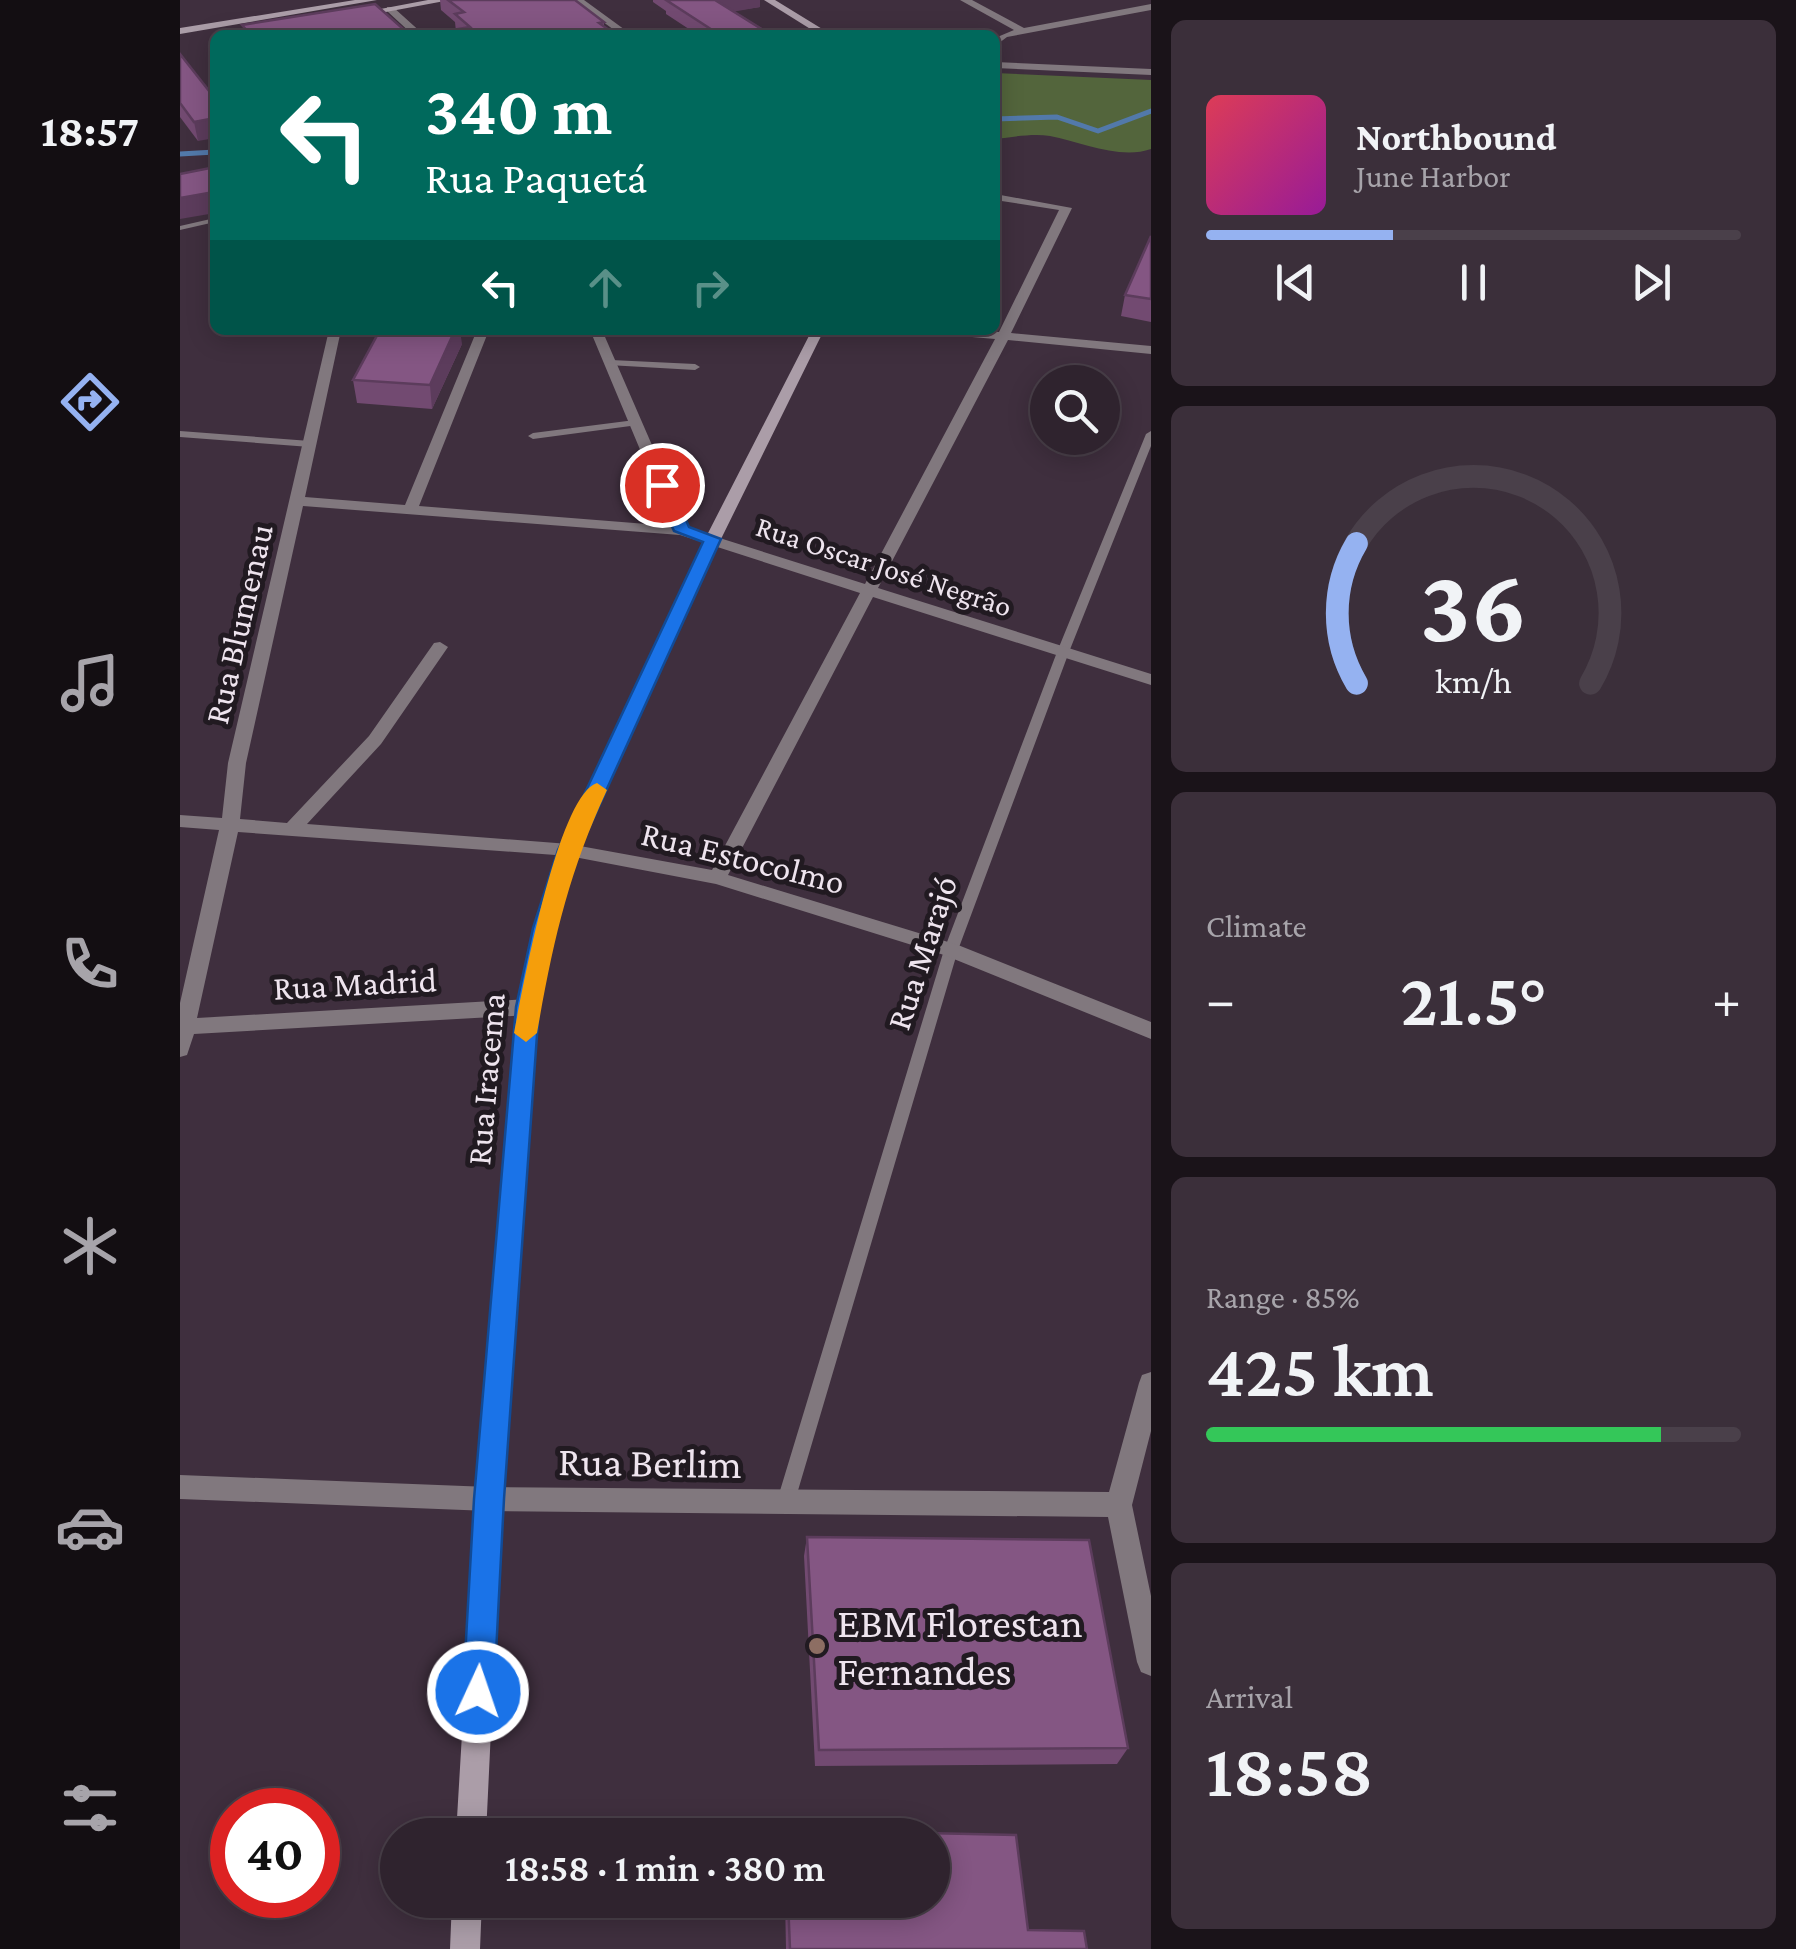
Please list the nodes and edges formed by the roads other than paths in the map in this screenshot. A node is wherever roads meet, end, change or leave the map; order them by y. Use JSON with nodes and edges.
{"nodes":[{"id":1,"x":374,"y":0,"type":"edge"},
{"id":2,"x":445,"y":0,"type":"edge"},
{"id":3,"x":578,"y":0,"type":"edge"},
{"id":4,"x":769,"y":0,"type":"edge"},
{"id":5,"x":965,"y":0,"type":"edge"},
{"id":6,"x":1151,"y":6,"type":"edge"},
{"id":7,"x":390,"y":9,"type":"junction"},
{"id":8,"x":230,"y":30,"type":"edge"},
{"id":9,"x":259,"y":30,"type":"edge"},
{"id":10,"x":413,"y":30,"type":"edge"},
{"id":11,"x":620,"y":30,"type":"edge"},
{"id":12,"x":818,"y":30,"type":"edge"},
{"id":13,"x":180,"y":31,"type":"edge"},
{"id":14,"x":1022,"y":31,"type":"junction"},
{"id":15,"x":210,"y":33,"type":"edge"},
{"id":16,"x":210,"y":35,"type":"edge"},
{"id":17,"x":1000,"y":38,"type":"edge"},
{"id":18,"x":180,"y":43,"type":"edge"},
{"id":19,"x":1000,"y":66,"type":"edge"},
{"id":20,"x":1151,"y":72,"type":"edge"},
{"id":21,"x":1000,"y":199,"type":"edge"},
{"id":22,"x":210,"y":221,"type":"edge"},
{"id":23,"x":182,"y":227,"type":"edge"},
{"id":24,"x":180,"y":240,"type":"edge"},
{"id":25,"x":334,"y":335,"type":"edge"},
{"id":26,"x":481,"y":335,"type":"edge"},
{"id":27,"x":598,"y":335,"type":"edge"},
{"id":28,"x":815,"y":335,"type":"edge"},
{"id":29,"x":992,"y":335,"type":"edge"},
{"id":30,"x":1003,"y":336,"type":"junction"},
{"id":31,"x":1151,"y":350,"type":"edge"},
{"id":32,"x":611,"y":363,"type":"junction"},
{"id":33,"x":694,"y":367,"type":"dead end"},
{"id":34,"x":635,"y":423,"type":"junction"},
{"id":35,"x":180,"y":434,"type":"edge"},
{"id":36,"x":1151,"y":434,"type":"edge"},
{"id":37,"x":533,"y":436,"type":"dead end"},
{"id":38,"x":310,"y":444,"type":"junction"},
{"id":39,"x":298,"y":501,"type":"junction"},
{"id":40,"x":410,"y":510,"type":"junction"},
{"id":41,"x":682,"y":531,"type":"junction"},
{"id":42,"x":713,"y":539,"type":"junction"},
{"id":43,"x":868,"y":589,"type":"junction"},
{"id":44,"x":440,"y":647,"type":"dead end"},
{"id":45,"x":1063,"y":652,"type":"junction"},
{"id":46,"x":1151,"y":680,"type":"edge"},
{"id":47,"x":180,"y":820,"type":"edge"},
{"id":48,"x":230,"y":824,"type":"junction"},
{"id":49,"x":292,"y":829,"type":"junction"},
{"id":50,"x":568,"y":850,"type":"junction"},
{"id":51,"x":717,"y":878,"type":"junction"},
{"id":52,"x":952,"y":950,"type":"junction"},
{"id":53,"x":528,"y":1007,"type":"junction"},
{"id":54,"x":186,"y":1026,"type":"junction"},
{"id":55,"x":1151,"y":1031,"type":"edge"},
{"id":56,"x":180,"y":1049,"type":"edge"},
{"id":57,"x":1151,"y":1383,"type":"edge"},
{"id":58,"x":180,"y":1487,"type":"edge"},
{"id":59,"x":489,"y":1499,"type":"junction"},
{"id":60,"x":784,"y":1504,"type":"junction"},
{"id":61,"x":1119,"y":1504,"type":"junction"},
{"id":62,"x":1151,"y":1662,"type":"edge"},
{"id":63,"x":472,"y":1818,"type":"edge"},
{"id":64,"x":467,"y":1918,"type":"edge"},
{"id":65,"x":465,"y":1949,"type":"edge"}],
"edges":[{"from":1,"to":8,"type":"street"},
{"from":2,"to":7,"type":"street"},
{"from":3,"to":11,"type":"street"},
{"from":4,"to":12,"type":"street"},
{"from":5,"to":14,"type":"street"},
{"from":6,"to":14,"type":"street"},
{"from":7,"to":9,"type":"street"},
{"from":7,"to":10,"type":"street"},
{"from":13,"to":15,"type":"street"},
{"from":14,"to":17,"type":"street"},
{"from":16,"to":18,"type":"street"},
{"from":19,"to":20,"type":"street"},
{"from":21,"to":30,"type":"street"},
{"from":22,"to":23,"type":"lane"},
{"from":23,"to":24,"type":"lane"},
{"from":25,"to":38,"type":"street","name":"Rua Blumenau"},
{"from":26,"to":40,"type":"street"},
{"from":27,"to":32,"type":"street"},
{"from":28,"to":42,"type":"street","name":"Rua Iracema"},
{"from":29,"to":30,"type":"street"},
{"from":30,"to":31,"type":"street"},
{"from":30,"to":43,"type":"street"},
{"from":32,"to":33,"type":"lane"},
{"from":32,"to":34,"type":"street"},
{"from":34,"to":37,"type":"lane"},
{"from":34,"to":41,"type":"street"},
{"from":35,"to":38,"type":"lane"},
{"from":36,"to":45,"type":"lane","name":"Rua Marajó"},
{"from":38,"to":39,"type":"street","name":"Rua Blumenau"},
{"from":39,"to":40,"type":"street","name":"Rua Oscar José Negrão"},
{"from":39,"to":48,"type":"street","name":"Rua Blumenau"},
{"from":40,"to":41,"type":"street","name":"Rua Oscar José Negrão"},
{"from":41,"to":42,"type":"street","name":"Rua Oscar José Negrão"},
{"from":42,"to":43,"type":"street","name":"Rua Oscar José Negrão"},
{"from":42,"to":50,"type":"street","name":"Rua Iracema"},
{"from":43,"to":45,"type":"street","name":"Rua Oscar José Negrão"},
{"from":43,"to":51,"type":"street"},
{"from":44,"to":49,"type":"street"},
{"from":45,"to":46,"type":"street","name":"Rua Oscar José Negrão"},
{"from":45,"to":52,"type":"lane","name":"Rua Marajó"},
{"from":47,"to":48,"type":"street","name":"Rua Estocolmo"},
{"from":48,"to":49,"type":"street","name":"Rua Estocolmo"},
{"from":48,"to":54,"type":"street","name":"Rua Blumenau"},
{"from":49,"to":50,"type":"street","name":"Rua Estocolmo"},
{"from":50,"to":51,"type":"street","name":"Rua Estocolmo"},
{"from":50,"to":53,"type":"street","name":"Rua Iracema"},
{"from":51,"to":52,"type":"street","name":"Rua Estocolmo"},
{"from":52,"to":55,"type":"street","name":"Rua Estocolmo"},
{"from":52,"to":60,"type":"lane","name":"Rua Marajó"},
{"from":53,"to":54,"type":"street","name":"Rua Madrid"},
{"from":53,"to":59,"type":"street","name":"Rua Iracema"},
{"from":54,"to":56,"type":"street","name":"Rua Blumenau"},
{"from":57,"to":61,"type":"street"},
{"from":58,"to":59,"type":"street","name":"Rua Berlim"},
{"from":59,"to":60,"type":"street","name":"Rua Berlim"},
{"from":59,"to":63,"type":"street","name":"Rua Iracema"},
{"from":60,"to":61,"type":"street","name":"Rua Berlim"},
{"from":61,"to":62,"type":"street"},
{"from":64,"to":65,"type":"street"}]}
